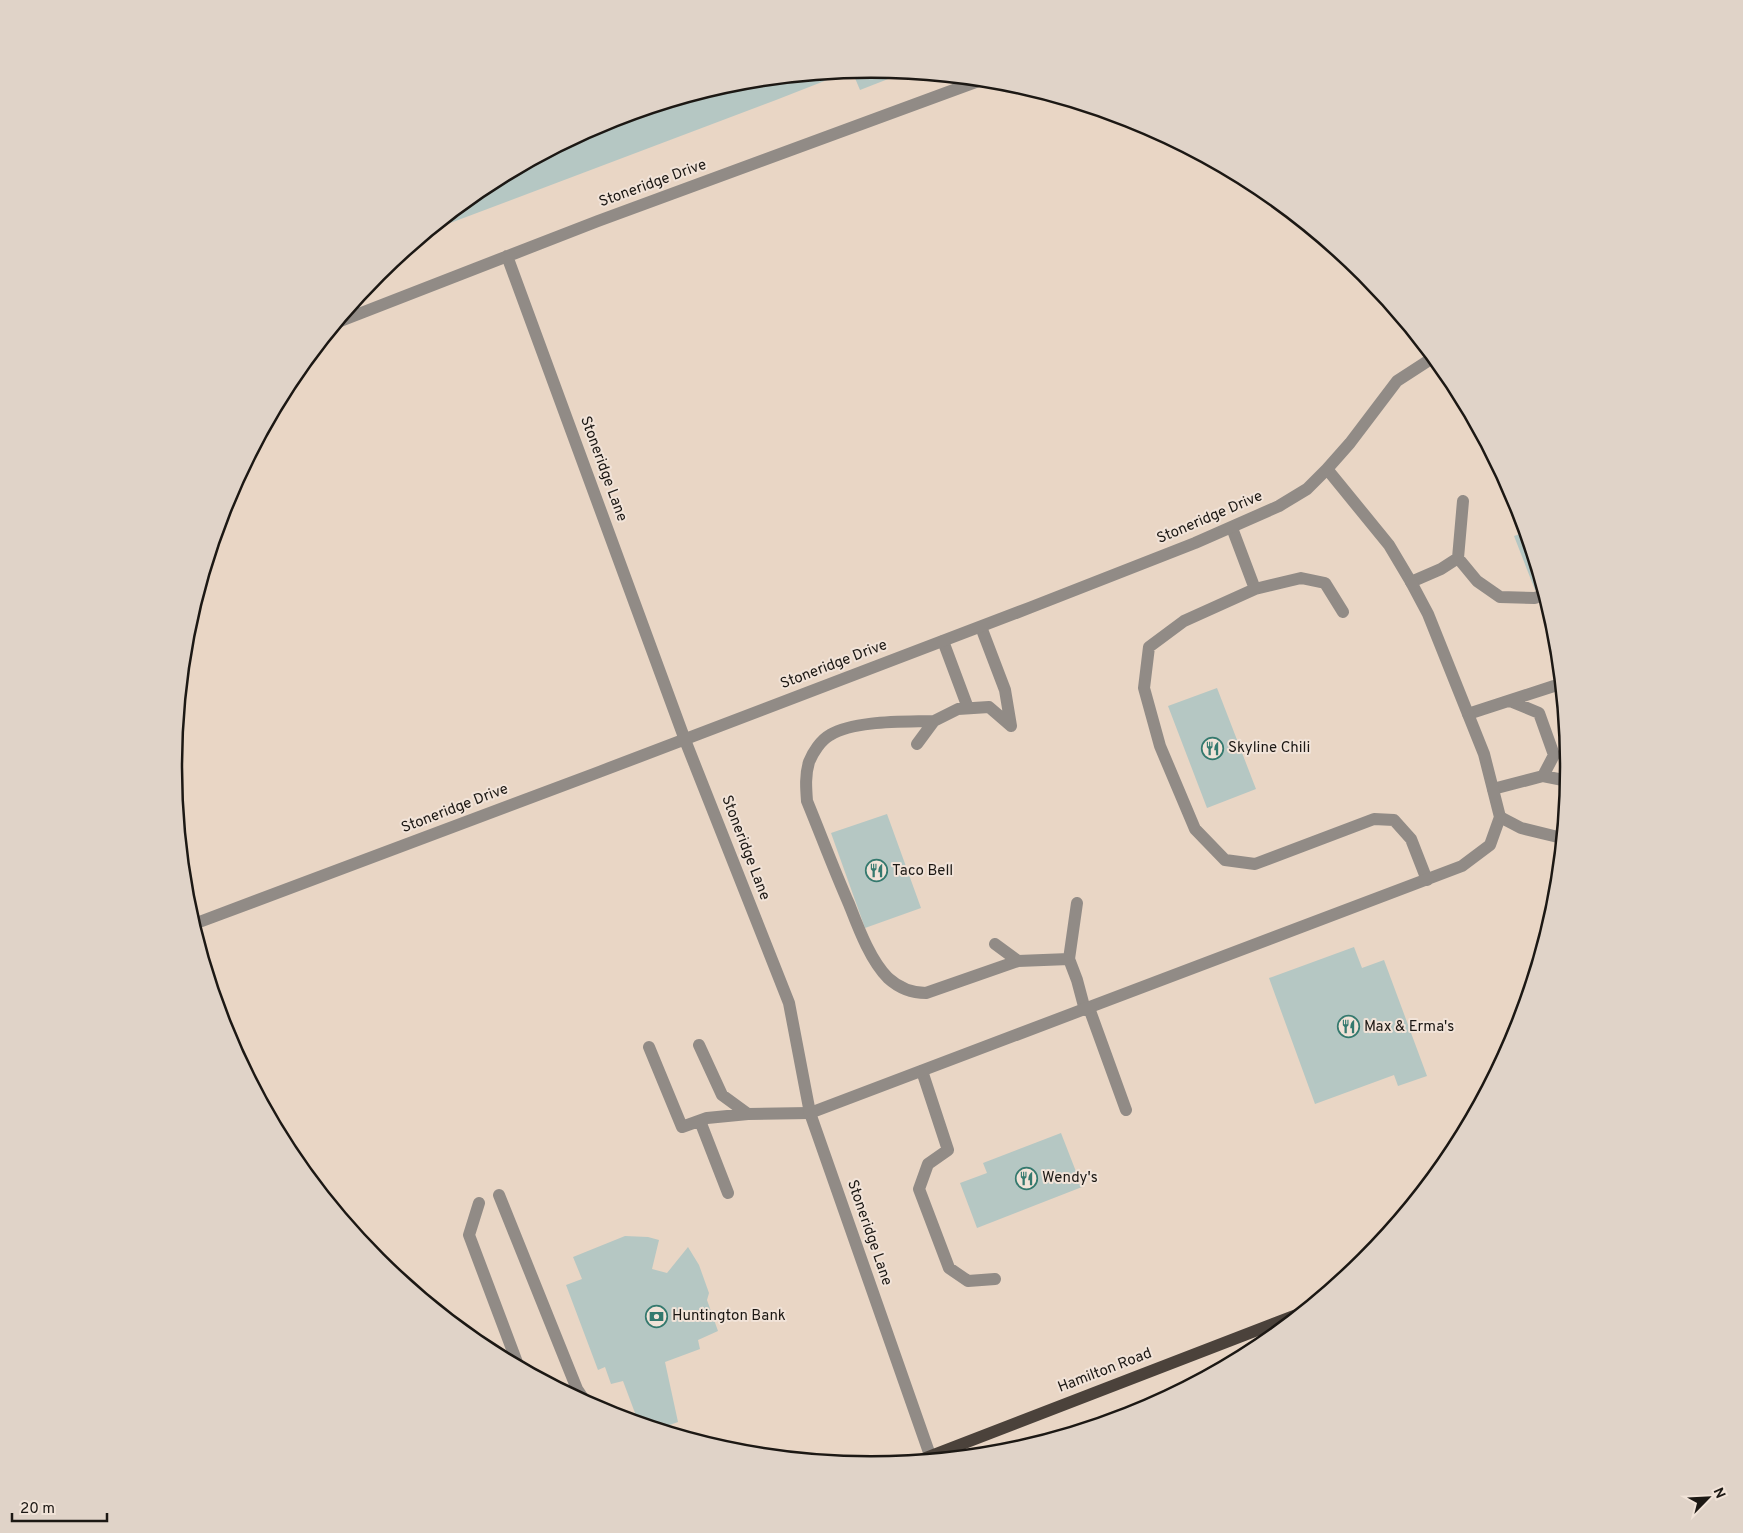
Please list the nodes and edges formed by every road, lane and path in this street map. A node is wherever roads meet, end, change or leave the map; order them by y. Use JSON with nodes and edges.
{"nodes":[{"id":1,"x":969,"y":84,"type":"edge"},
{"id":2,"x":507,"y":256,"type":"junction"},
{"id":3,"x":348,"y":318,"type":"edge"},
{"id":4,"x":1428,"y":361,"type":"edge"},
{"id":5,"x":1327,"y":469,"type":"junction"},
{"id":6,"x":1463,"y":501,"type":"dead end"},
{"id":7,"x":1232,"y":528,"type":"junction"},
{"id":8,"x":1458,"y":558,"type":"junction"},
{"id":9,"x":1411,"y":582,"type":"junction"},
{"id":10,"x":1250,"y":592,"type":"junction"},
{"id":11,"x":1539,"y":596,"type":"edge"},
{"id":12,"x":1342,"y":612,"type":"dead end"},
{"id":13,"x":981,"y":627,"type":"junction"},
{"id":14,"x":943,"y":641,"type":"junction"},
{"id":15,"x":1554,"y":686,"type":"dead end"},
{"id":16,"x":1510,"y":701,"type":"junction"},
{"id":17,"x":968,"y":708,"type":"junction"},
{"id":18,"x":1468,"y":714,"type":"junction"},
{"id":19,"x":934,"y":721,"type":"junction"},
{"id":20,"x":685,"y":740,"type":"junction"},
{"id":21,"x":917,"y":744,"type":"dead end"},
{"id":22,"x":1543,"y":776,"type":"junction"},
{"id":23,"x":1560,"y":780,"type":"edge"},
{"id":24,"x":1492,"y":789,"type":"junction"},
{"id":25,"x":1500,"y":817,"type":"junction"},
{"id":26,"x":1557,"y":837,"type":"edge"},
{"id":27,"x":1427,"y":880,"type":"junction"},
{"id":28,"x":1077,"y":904,"type":"dead end"},
{"id":29,"x":201,"y":922,"type":"edge"},
{"id":30,"x":995,"y":944,"type":"dead end"},
{"id":31,"x":1069,"y":959,"type":"junction"},
{"id":32,"x":1018,"y":961,"type":"junction"},
{"id":33,"x":1087,"y":1009,"type":"junction"},
{"id":34,"x":699,"y":1045,"type":"dead end"},
{"id":35,"x":649,"y":1047,"type":"dead end"},
{"id":36,"x":922,"y":1071,"type":"junction"},
{"id":37,"x":1126,"y":1110,"type":"dead end"},
{"id":38,"x":810,"y":1113,"type":"junction"},
{"id":39,"x":748,"y":1114,"type":"junction"},
{"id":40,"x":700,"y":1121,"type":"junction"},
{"id":41,"x":728,"y":1193,"type":"dead end"},
{"id":42,"x":500,"y":1195,"type":"dead end"},
{"id":43,"x":479,"y":1203,"type":"dead end"},
{"id":44,"x":995,"y":1279,"type":"dead end"},
{"id":45,"x":1278,"y":1322,"type":"edge"},
{"id":46,"x":514,"y":1355,"type":"edge"},
{"id":47,"x":577,"y":1389,"type":"edge"},
{"id":48,"x":945,"y":1451,"type":"edge"},
{"id":49,"x":926,"y":1453,"type":"edge"}],
"edges":[{"from":1,"to":2,"type":"street","name":"Stoneridge Drive"},
{"from":2,"to":3,"type":"street","name":"Stoneridge Drive"},
{"from":2,"to":20,"type":"street","name":"Stoneridge Lane"},
{"from":4,"to":5,"type":"street","name":"Stoneridge Drive"},
{"from":5,"to":7,"type":"street","name":"Stoneridge Drive"},
{"from":5,"to":9,"type":"street"},
{"from":6,"to":8,"type":"street"},
{"from":7,"to":10,"type":"street"},
{"from":7,"to":13,"type":"street","name":"Stoneridge Drive"},
{"from":8,"to":9,"type":"street"},
{"from":8,"to":11,"type":"street"},
{"from":9,"to":18,"type":"street"},
{"from":10,"to":12,"type":"street"},
{"from":10,"to":27,"type":"street"},
{"from":13,"to":14,"type":"street","name":"Stoneridge Drive"},
{"from":13,"to":17,"type":"street"},
{"from":14,"to":17,"type":"street"},
{"from":14,"to":20,"type":"street","name":"Stoneridge Drive"},
{"from":15,"to":16,"type":"street"},
{"from":16,"to":18,"type":"street"},
{"from":16,"to":22,"type":"street"},
{"from":17,"to":19,"type":"street"},
{"from":18,"to":24,"type":"street"},
{"from":19,"to":21,"type":"street"},
{"from":19,"to":32,"type":"street"},
{"from":20,"to":29,"type":"street","name":"Stoneridge Drive"},
{"from":20,"to":38,"type":"street","name":"Stoneridge Lane"},
{"from":22,"to":23,"type":"street"},
{"from":22,"to":24,"type":"street"},
{"from":24,"to":25,"type":"street"},
{"from":25,"to":26,"type":"street"},
{"from":25,"to":27,"type":"street"},
{"from":27,"to":33,"type":"street"},
{"from":28,"to":31,"type":"street"},
{"from":30,"to":32,"type":"street"},
{"from":31,"to":32,"type":"street"},
{"from":31,"to":33,"type":"street"},
{"from":33,"to":36,"type":"street"},
{"from":33,"to":37,"type":"street"},
{"from":34,"to":39,"type":"street"},
{"from":35,"to":40,"type":"street"},
{"from":36,"to":38,"type":"street"},
{"from":36,"to":44,"type":"street"},
{"from":38,"to":39,"type":"street"},
{"from":38,"to":49,"type":"street","name":"Stoneridge Lane"},
{"from":39,"to":40,"type":"street"},
{"from":40,"to":41,"type":"street"},
{"from":42,"to":47,"type":"street"},
{"from":43,"to":46,"type":"street"},
{"from":45,"to":48,"type":"main road","name":"Hamilton Road"}]}
